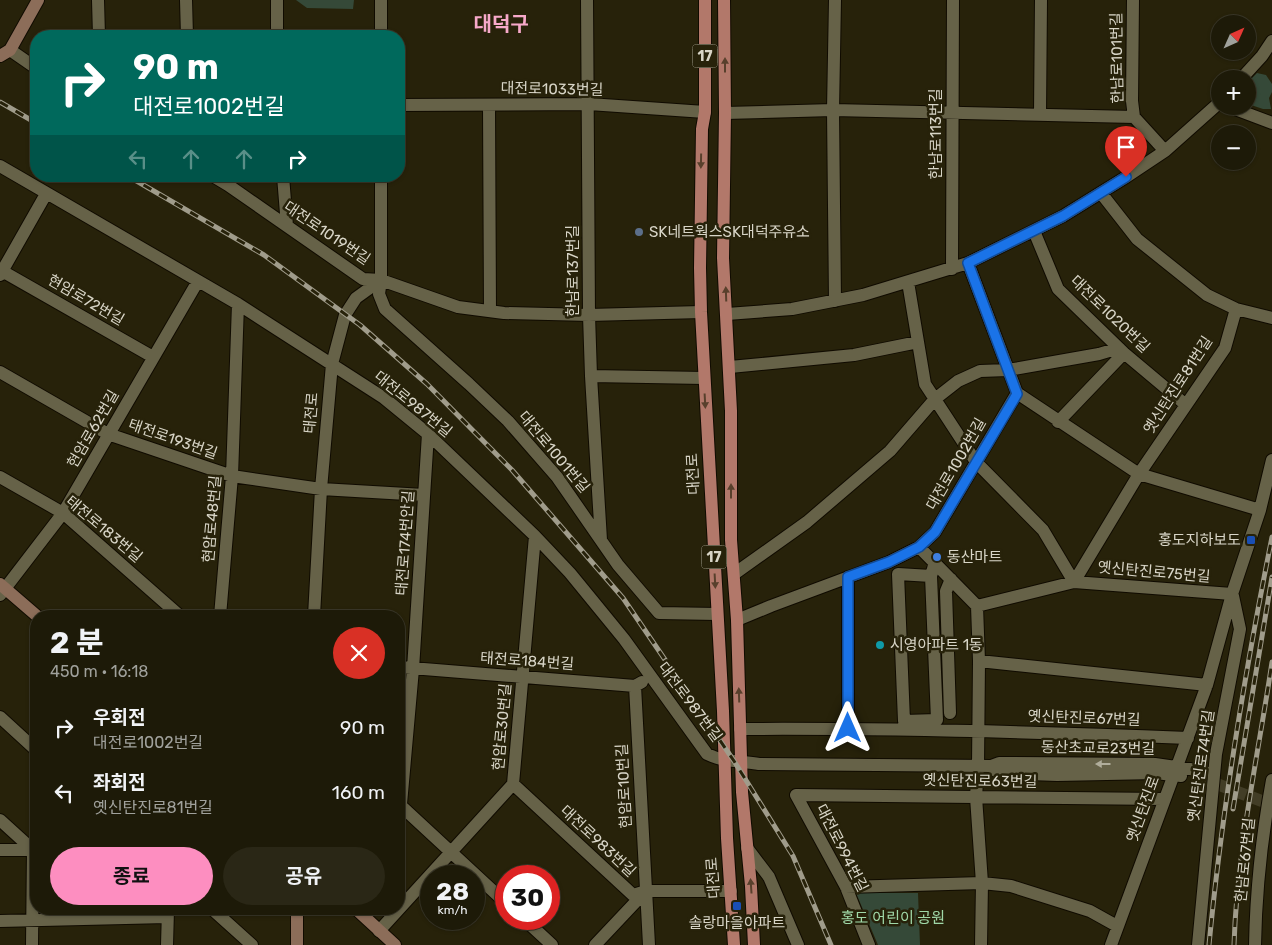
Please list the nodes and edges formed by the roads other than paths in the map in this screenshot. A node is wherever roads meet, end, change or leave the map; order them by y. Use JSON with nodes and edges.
{"nodes":[{"id":1,"x":38,"y":0,"type":"edge"},
{"id":2,"x":98,"y":0,"type":"edge"},
{"id":3,"x":186,"y":0,"type":"edge"},
{"id":4,"x":277,"y":0,"type":"edge"},
{"id":5,"x":381,"y":0,"type":"edge"},
{"id":6,"x":587,"y":0,"type":"edge"},
{"id":7,"x":705,"y":0,"type":"edge"},
{"id":8,"x":724,"y":0,"type":"edge"},
{"id":9,"x":835,"y":0,"type":"edge"},
{"id":10,"x":953,"y":0,"type":"edge"},
{"id":11,"x":1040,"y":0,"type":"edge"},
{"id":12,"x":1132,"y":0,"type":"edge"},
{"id":13,"x":99,"y":30,"type":"edge"},
{"id":14,"x":187,"y":30,"type":"edge"},
{"id":15,"x":277,"y":30,"type":"edge"},
{"id":16,"x":381,"y":30,"type":"edge"},
{"id":17,"x":1272,"y":41,"type":"edge"},
{"id":18,"x":5,"y":53,"type":"edge"},
{"id":19,"x":30,"y":65,"type":"edge"},
{"id":20,"x":1249,"y":70,"type":"edge"},
{"id":21,"x":589,"y":104,"type":"junction"},
{"id":22,"x":405,"y":105,"type":"edge"},
{"id":23,"x":489,"y":105,"type":"junction"},
{"id":24,"x":833,"y":110,"type":"junction"},
{"id":25,"x":705,"y":112,"type":"junction"},
{"id":26,"x":952,"y":112,"type":"junction"},
{"id":27,"x":725,"y":113,"type":"junction"},
{"id":28,"x":1211,"y":113,"type":"edge"},
{"id":29,"x":1040,"y":114,"type":"junction"},
{"id":30,"x":1251,"y":115,"type":"edge"},
{"id":31,"x":1134,"y":116,"type":"junction"},
{"id":32,"x":1272,"y":123,"type":"edge"},
{"id":33,"x":1165,"y":151,"type":"junction"},
{"id":34,"x":0,"y":166,"type":"edge"},
{"id":35,"x":222,"y":182,"type":"edge"},
{"id":36,"x":283,"y":182,"type":"edge"},
{"id":37,"x":381,"y":182,"type":"edge"},
{"id":38,"x":1101,"y":193,"type":"junction"},
{"id":39,"x":46,"y":194,"type":"junction"},
{"id":40,"x":287,"y":226,"type":"junction"},
{"id":41,"x":1034,"y":231,"type":"junction"},
{"id":42,"x":968,"y":263,"type":"junction"},
{"id":43,"x":952,"y":269,"type":"junction"},
{"id":44,"x":1,"y":273,"type":"edge"},
{"id":45,"x":198,"y":280,"type":"junction"},
{"id":46,"x":381,"y":280,"type":"junction"},
{"id":47,"x":908,"y":282,"type":"junction"},
{"id":48,"x":835,"y":301,"type":"junction"},
{"id":49,"x":238,"y":304,"type":"junction"},
{"id":50,"x":1236,"y":309,"type":"junction"},
{"id":51,"x":490,"y":311,"type":"junction"},
{"id":52,"x":701,"y":312,"type":"junction"},
{"id":53,"x":727,"y":314,"type":"junction"},
{"id":54,"x":589,"y":315,"type":"junction"},
{"id":55,"x":1272,"y":318,"type":"edge"},
{"id":56,"x":918,"y":342,"type":"junction"},
{"id":57,"x":1122,"y":350,"type":"junction"},
{"id":58,"x":153,"y":357,"type":"junction"},
{"id":59,"x":332,"y":364,"type":"junction"},
{"id":60,"x":730,"y":367,"type":"junction"},
{"id":61,"x":1008,"y":370,"type":"junction"},
{"id":62,"x":0,"y":372,"type":"edge"},
{"id":63,"x":591,"y":376,"type":"junction"},
{"id":64,"x":704,"y":378,"type":"junction"},
{"id":65,"x":1017,"y":394,"type":"junction"},
{"id":66,"x":935,"y":399,"type":"junction"},
{"id":67,"x":1186,"y":405,"type":"junction"},
{"id":68,"x":1058,"y":422,"type":"junction"},
{"id":69,"x":108,"y":434,"type":"junction"},
{"id":70,"x":428,"y":434,"type":"junction"},
{"id":71,"x":1272,"y":460,"type":"edge"},
{"id":72,"x":976,"y":462,"type":"junction"},
{"id":73,"x":1139,"y":474,"type":"junction"},
{"id":74,"x":232,"y":476,"type":"junction"},
{"id":75,"x":0,"y":477,"type":"edge"},
{"id":76,"x":322,"y":489,"type":"junction"},
{"id":77,"x":424,"y":495,"type":"junction"},
{"id":78,"x":1260,"y":510,"type":"junction"},
{"id":79,"x":63,"y":513,"type":"junction"},
{"id":80,"x":535,"y":536,"type":"junction"},
{"id":81,"x":601,"y":541,"type":"junction"},
{"id":82,"x":919,"y":547,"type":"junction"},
{"id":83,"x":935,"y":562,"type":"junction"},
{"id":84,"x":734,"y":574,"type":"junction"},
{"id":85,"x":931,"y":576,"type":"junction"},
{"id":86,"x":848,"y":577,"type":"junction"},
{"id":87,"x":951,"y":579,"type":"junction"},
{"id":88,"x":1074,"y":582,"type":"junction"},
{"id":89,"x":2,"y":589,"type":"edge"},
{"id":90,"x":1232,"y":594,"type":"junction"},
{"id":91,"x":977,"y":606,"type":"junction"},
{"id":92,"x":173,"y":610,"type":"edge"},
{"id":93,"x":221,"y":610,"type":"edge"},
{"id":94,"x":314,"y":610,"type":"edge"},
{"id":95,"x":30,"y":611,"type":"edge"},
{"id":96,"x":717,"y":614,"type":"junction"},
{"id":97,"x":737,"y":620,"type":"junction"},
{"id":98,"x":980,"y":660,"type":"junction"},
{"id":99,"x":405,"y":668,"type":"edge"},
{"id":100,"x":413,"y":669,"type":"junction"},
{"id":101,"x":650,"y":676,"type":"junction"},
{"id":102,"x":523,"y":677,"type":"junction"},
{"id":103,"x":1207,"y":685,"type":"junction"},
{"id":104,"x":635,"y":686,"type":"junction"},
{"id":105,"x":950,"y":714,"type":"dead end"},
{"id":106,"x":0,"y":717,"type":"edge"},
{"id":107,"x":848,"y":728,"type":"junction"},
{"id":108,"x":740,"y":729,"type":"junction"},
{"id":109,"x":979,"y":730,"type":"junction"},
{"id":110,"x":1188,"y":738,"type":"junction"},
{"id":111,"x":30,"y":744,"type":"edge"},
{"id":112,"x":405,"y":752,"type":"edge"},
{"id":113,"x":725,"y":761,"type":"junction"},
{"id":114,"x":741,"y":761,"type":"junction"},
{"id":115,"x":984,"y":766,"type":"junction"},
{"id":116,"x":1175,"y":771,"type":"junction"},
{"id":117,"x":1203,"y":775,"type":"tunnel mouth"},
{"id":118,"x":1272,"y":780,"type":"edge"},
{"id":119,"x":513,"y":784,"type":"junction"},
{"id":120,"x":796,"y":795,"type":"joint"},
{"id":121,"x":976,"y":797,"type":"junction"},
{"id":122,"x":1164,"y":799,"type":"junction"},
{"id":123,"x":405,"y":809,"type":"edge"},
{"id":124,"x":0,"y":820,"type":"edge"},
{"id":125,"x":30,"y":844,"type":"edge"},
{"id":126,"x":30,"y":848,"type":"edge"},
{"id":127,"x":747,"y":848,"type":"junction"},
{"id":128,"x":0,"y":850,"type":"edge"},
{"id":129,"x":451,"y":851,"type":"junction"},
{"id":130,"x":982,"y":883,"type":"junction"},
{"id":131,"x":846,"y":887,"type":"junction"},
{"id":132,"x":646,"y":891,"type":"junction"},
{"id":133,"x":731,"y":891,"type":"junction"},
{"id":134,"x":495,"y":893,"type":"edge"},
{"id":135,"x":405,"y":901,"type":"edge"},
{"id":136,"x":32,"y":915,"type":"edge"},
{"id":137,"x":129,"y":915,"type":"edge"},
{"id":138,"x":168,"y":915,"type":"edge"},
{"id":139,"x":219,"y":915,"type":"edge"},
{"id":140,"x":297,"y":915,"type":"edge"},
{"id":141,"x":363,"y":915,"type":"edge"},
{"id":142,"x":393,"y":915,"type":"edge"},
{"id":143,"x":32,"y":920,"type":"junction"},
{"id":144,"x":0,"y":921,"type":"edge"},
{"id":145,"x":1118,"y":926,"type":"junction"},
{"id":146,"x":379,"y":930,"type":"junction"},
{"id":147,"x":536,"y":930,"type":"edge"},
{"id":148,"x":32,"y":945,"type":"edge"},
{"id":149,"x":167,"y":945,"type":"edge"},
{"id":150,"x":252,"y":945,"type":"edge"},
{"id":151,"x":297,"y":945,"type":"edge"},
{"id":152,"x":395,"y":945,"type":"edge"},
{"id":153,"x":552,"y":945,"type":"edge"},
{"id":154,"x":595,"y":945,"type":"edge"},
{"id":155,"x":649,"y":945,"type":"edge"},
{"id":156,"x":734,"y":945,"type":"edge"},
{"id":157,"x":754,"y":945,"type":"edge"},
{"id":158,"x":798,"y":945,"type":"edge"},
{"id":159,"x":869,"y":945,"type":"edge"},
{"id":160,"x":981,"y":945,"type":"edge"},
{"id":161,"x":1111,"y":945,"type":"edge"},
{"id":162,"x":1198,"y":945,"type":"edge"},
{"id":163,"x":1255,"y":945,"type":"edge"}],
"edges":[{"from":1,"to":18,"type":"main road"},
{"from":2,"to":13,"type":"street"},
{"from":3,"to":14,"type":"street"},
{"from":4,"to":15,"type":"street"},
{"from":5,"to":16,"type":"street"},
{"from":6,"to":21,"type":"street","name":"한남로137번길"},
{"from":7,"to":25,"type":"main road","name":"대전로","number":"17"},
{"from":27,"to":8,"type":"main road","one_way":true},
{"from":9,"to":24,"type":"street"},
{"from":10,"to":26,"type":"street","name":"한남로113번길"},
{"from":11,"to":29,"type":"street"},
{"from":12,"to":31,"type":"street","name":"한남로101번길"},
{"from":17,"to":20,"type":"street"},
{"from":18,"to":19,"type":"street"},
{"from":21,"to":23,"type":"street","name":"대전로1033번길"},
{"from":21,"to":25,"type":"street","name":"대전로1033번길"},
{"from":21,"to":54,"type":"street","name":"한남로137번길"},
{"from":22,"to":23,"type":"street","name":"대전로1033번길"},
{"from":23,"to":51,"type":"street"},
{"from":24,"to":26,"type":"street"},
{"from":24,"to":27,"type":"street"},
{"from":24,"to":48,"type":"street"},
{"from":25,"to":52,"type":"main road","name":"대전로","number":"17","one_way":true},
{"from":26,"to":29,"type":"street"},
{"from":26,"to":43,"type":"street","name":"한남로113번길"},
{"from":53,"to":27,"type":"main road","one_way":true},
{"from":28,"to":33,"type":"street"},
{"from":29,"to":31,"type":"street"},
{"from":30,"to":32,"type":"street"},
{"from":31,"to":33,"type":"street"},
{"from":33,"to":38,"type":"street"},
{"from":34,"to":39,"type":"street","name":"대전로987번길"},
{"from":35,"to":40,"type":"street","name":"대전로1019번길"},
{"from":36,"to":40,"type":"street"},
{"from":37,"to":46,"type":"street","name":"대전로1001번길"},
{"from":38,"to":41,"type":"street"},
{"from":38,"to":50,"type":"street"},
{"from":39,"to":44,"type":"street","name":"현암로72번길"},
{"from":39,"to":45,"type":"street","name":"대전로987번길"},
{"from":40,"to":46,"type":"street","name":"대전로1019번길"},
{"from":41,"to":42,"type":"street"},
{"from":41,"to":57,"type":"street","name":"대전로1020번길"},
{"from":42,"to":43,"type":"street"},
{"from":42,"to":61,"type":"street"},
{"from":43,"to":47,"type":"street"},
{"from":44,"to":58,"type":"street","name":"현암로72번길"},
{"from":45,"to":49,"type":"street","name":"대전로987번길"},
{"from":45,"to":58,"type":"street","name":"현암로62번길"},
{"from":46,"to":51,"type":"street","name":"대전로1019번길"},
{"from":46,"to":59,"type":"street","name":"태전로"},
{"from":46,"to":81,"type":"street","name":"대전로1001번길"},
{"from":47,"to":48,"type":"street"},
{"from":47,"to":56,"type":"street"},
{"from":48,"to":53,"type":"street"},
{"from":49,"to":59,"type":"street","name":"대전로987번길"},
{"from":49,"to":74,"type":"street","name":"현암로48번길"},
{"from":50,"to":55,"type":"street"},
{"from":50,"to":67,"type":"street","name":"옛신탄진로81번길"},
{"from":51,"to":54,"type":"street","name":"대전로1019번길"},
{"from":52,"to":54,"type":"street","name":"대전로1019번길"},
{"from":52,"to":64,"type":"main road","name":"대전로","number":"17"},
{"from":53,"to":60,"type":"main road"},
{"from":54,"to":63,"type":"street","name":"한남로137번길"},
{"from":56,"to":60,"type":"street"},
{"from":56,"to":66,"type":"street"},
{"from":57,"to":61,"type":"street"},
{"from":57,"to":67,"type":"street","name":"대전로1020번길"},
{"from":57,"to":68,"type":"street"},
{"from":58,"to":69,"type":"street","name":"현암로62번길"},
{"from":59,"to":70,"type":"street","name":"대전로987번길"},
{"from":59,"to":76,"type":"street","name":"태전로"},
{"from":84,"to":60,"type":"main road","one_way":true},
{"from":61,"to":65,"type":"street"},
{"from":61,"to":66,"type":"street"},
{"from":62,"to":69,"type":"street","name":"태전로193번길"},
{"from":63,"to":64,"type":"street"},
{"from":63,"to":81,"type":"street","name":"한남로137번길"},
{"from":64,"to":96,"type":"main road","name":"대전로","number":"17","one_way":true},
{"from":65,"to":68,"type":"street"},
{"from":65,"to":72,"type":"street","name":"대전로1002번길"},
{"from":66,"to":72,"type":"street"},
{"from":66,"to":84,"type":"street"},
{"from":67,"to":73,"type":"street","name":"옛신탄진로81번길"},
{"from":68,"to":73,"type":"street"},
{"from":69,"to":74,"type":"street","name":"태전로193번길"},
{"from":69,"to":79,"type":"street","name":"현암로62번길"},
{"from":70,"to":77,"type":"street","name":"태전로174번안길"},
{"from":70,"to":80,"type":"street","name":"대전로987번길"},
{"from":71,"to":78,"type":"street","name":"옛신탄진로"},
{"from":72,"to":82,"type":"street","name":"대전로1002번길"},
{"from":72,"to":88,"type":"street"},
{"from":73,"to":78,"type":"street"},
{"from":73,"to":88,"type":"street","name":"옛신탄진로75번길"},
{"from":74,"to":76,"type":"street","name":"태전로193번길"},
{"from":74,"to":93,"type":"street","name":"현암로48번길"},
{"from":75,"to":79,"type":"street","name":"태전로183번길"},
{"from":76,"to":77,"type":"street"},
{"from":76,"to":94,"type":"street","name":"태전로"},
{"from":77,"to":100,"type":"street","name":"태전로174번안길"},
{"from":78,"to":90,"type":"street","name":"옛신탄진로"},
{"from":79,"to":89,"type":"street","name":"현암로62번길"},
{"from":79,"to":92,"type":"street","name":"태전로183번길"},
{"from":80,"to":101,"type":"street","name":"대전로987번길"},
{"from":80,"to":102,"type":"street","name":"현암로30번길"},
{"from":81,"to":96,"type":"street","name":"대전로1001번길"},
{"from":82,"to":83,"type":"street"},
{"from":82,"to":86,"type":"street","name":"대전로1002번길"},
{"from":83,"to":85,"type":"street"},
{"from":83,"to":87,"type":"street"},
{"from":84,"to":97,"type":"main road"},
{"from":85,"to":85,"type":"street"},
{"from":86,"to":97,"type":"street","name":"대전로1002번길"},
{"from":86,"to":107,"type":"street"},
{"from":87,"to":91,"type":"street"},
{"from":87,"to":105,"type":"street"},
{"from":88,"to":90,"type":"street","name":"옛신탄진로75번길"},
{"from":88,"to":91,"type":"street"},
{"from":89,"to":95,"type":"main road"},
{"from":90,"to":103,"type":"street","name":"옛신탄진로"},
{"from":90,"to":162,"type":"street","name":"옛신탄진로74번길"},
{"from":91,"to":98,"type":"street"},
{"from":96,"to":113,"type":"main road","name":"대전로","number":"17"},
{"from":108,"to":97,"type":"main road","one_way":true},
{"from":98,"to":103,"type":"street"},
{"from":98,"to":109,"type":"street"},
{"from":99,"to":100,"type":"street","name":"태전로184번길"},
{"from":100,"to":102,"type":"street","name":"태전로184번길"},
{"from":100,"to":112,"type":"street","name":"태전로174번안길"},
{"from":101,"to":104,"type":"street"},
{"from":101,"to":113,"type":"street","name":"대전로987번길"},
{"from":102,"to":104,"type":"street","name":"태전로184번길"},
{"from":102,"to":119,"type":"street","name":"현암로30번길"},
{"from":103,"to":110,"type":"street","name":"옛신탄진로"},
{"from":104,"to":132,"type":"street","name":"현암로10번길"},
{"from":106,"to":111,"type":"street"},
{"from":107,"to":108,"type":"street","name":"옛신탄진로67번길"},
{"from":107,"to":109,"type":"street","name":"옛신탄진로67번길"},
{"from":108,"to":114,"type":"main road"},
{"from":109,"to":110,"type":"street","name":"옛신탄진로67번길"},
{"from":109,"to":115,"type":"street"},
{"from":110,"to":116,"type":"street","name":"옛신탄진로"},
{"from":113,"to":114,"type":"street","name":"동산초교로23번길"},
{"from":113,"to":133,"type":"main road","name":"대전로","number":"17"},
{"from":114,"to":115,"type":"street","name":"동산초교로23번길"},
{"from":114,"to":127,"type":"main road"},
{"from":115,"to":116,"type":"street","name":"동산초교로23번길"},
{"from":115,"to":121,"type":"street"},
{"from":116,"to":117,"type":"street","name":"동산초교로23번길"},
{"from":116,"to":122,"type":"street","name":"옛신탄진로"},
{"from":118,"to":163,"type":"street","name":"한남로67번길"},
{"from":119,"to":129,"type":"street","name":"현암로30번길"},
{"from":119,"to":132,"type":"street","name":"대전로983번길"},
{"from":120,"to":121,"type":"street","name":"옛신탄진로63번길"},
{"from":120,"to":131,"type":"street","name":"대전로994번길"},
{"from":121,"to":122,"type":"street","name":"옛신탄진로63번길"},
{"from":121,"to":130,"type":"street"},
{"from":122,"to":145,"type":"street","name":"옛신탄진로"},
{"from":123,"to":129,"type":"street"},
{"from":124,"to":125,"type":"street"},
{"from":126,"to":128,"type":"street"},
{"from":157,"to":127,"type":"main road","one_way":true},
{"from":127,"to":158,"type":"street"},
{"from":129,"to":134,"type":"street"},
{"from":129,"to":135,"type":"street","name":"현암로30번길"},
{"from":130,"to":131,"type":"street"},
{"from":130,"to":145,"type":"street"},
{"from":130,"to":160,"type":"street"},
{"from":131,"to":159,"type":"street","name":"대전로994번길"},
{"from":132,"to":133,"type":"street","name":"대전로983번길"},
{"from":132,"to":154,"type":"street"},
{"from":132,"to":155,"type":"street","name":"현암로10번길"},
{"from":133,"to":156,"type":"main road","name":"대전로","number":"17"},
{"from":136,"to":143,"type":"street"},
{"from":137,"to":143,"type":"street"},
{"from":138,"to":149,"type":"street"},
{"from":139,"to":150,"type":"street"},
{"from":140,"to":151,"type":"main road"},
{"from":141,"to":146,"type":"main road"},
{"from":142,"to":146,"type":"street","name":"현암로30번길"},
{"from":143,"to":144,"type":"street"},
{"from":143,"to":148,"type":"street"},
{"from":145,"to":161,"type":"street","name":"옛신탄진로"},
{"from":146,"to":152,"type":"main road"},
{"from":147,"to":153,"type":"street"}]}
